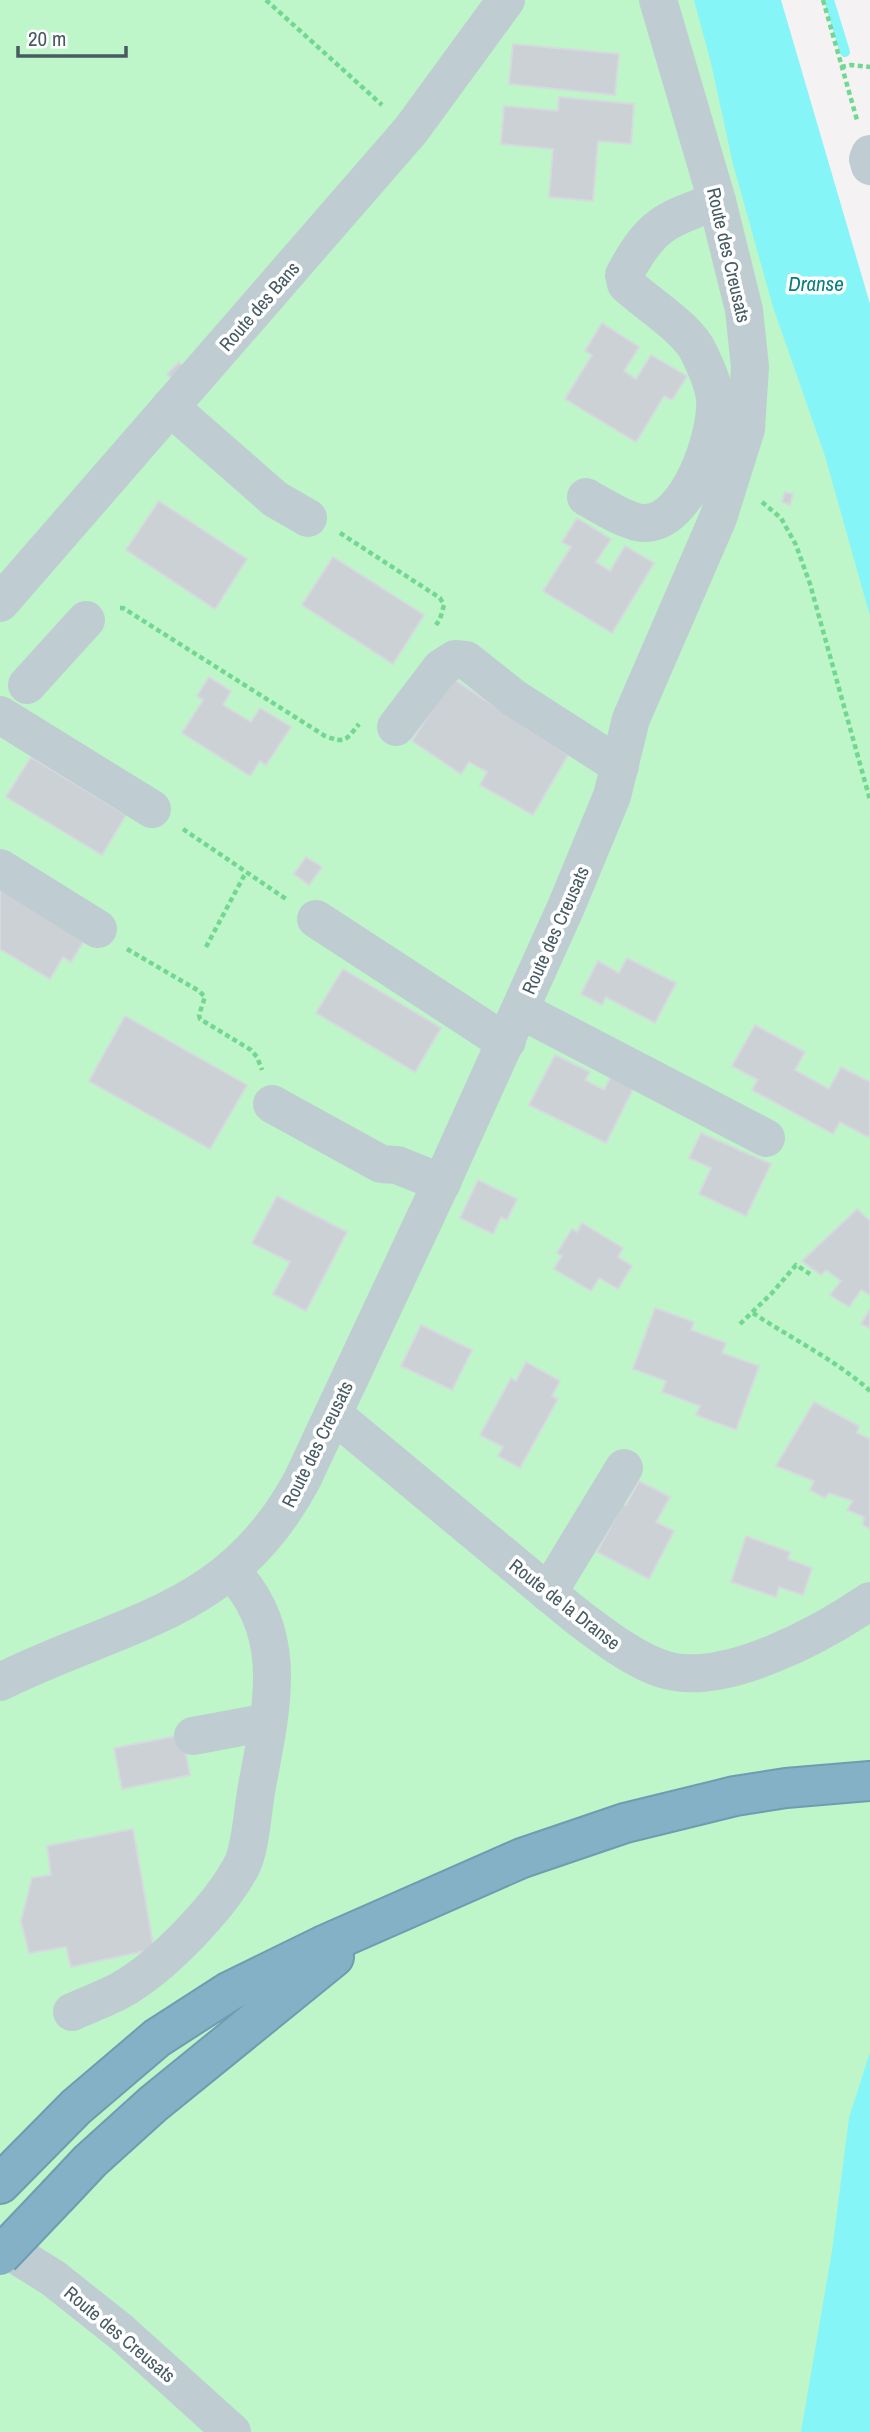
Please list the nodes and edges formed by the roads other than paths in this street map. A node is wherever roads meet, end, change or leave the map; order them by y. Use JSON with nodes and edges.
{"nodes":[{"id":1,"x":506,"y":0,"type":"edge"},
{"id":2,"x":657,"y":0,"type":"edge"},
{"id":3,"x":717,"y":201,"type":"junction"},
{"id":4,"x":170,"y":407,"type":"junction"},
{"id":5,"x":728,"y":487,"type":"junction"},
{"id":6,"x":586,"y":497,"type":"dead end"},
{"id":7,"x":308,"y":518,"type":"road end"},
{"id":8,"x":0,"y":603,"type":"edge"},
{"id":9,"x":86,"y":620,"type":"road end"},
{"id":10,"x":26,"y":685,"type":"dead end"},
{"id":11,"x":0,"y":715,"type":"edge"},
{"id":12,"x":379,"y":723,"type":"road end"},
{"id":13,"x":620,"y":766,"type":"junction"},
{"id":14,"x":152,"y":809,"type":"road end"},
{"id":15,"x":0,"y":868,"type":"edge"},
{"id":16,"x":316,"y":919,"type":"road end"},
{"id":17,"x":98,"y":929,"type":"road end"},
{"id":18,"x":513,"y":1025,"type":"junction"},
{"id":19,"x":272,"y":1104,"type":"road end"},
{"id":20,"x":766,"y":1138,"type":"dead end"},
{"id":21,"x":442,"y":1183,"type":"junction"},
{"id":22,"x":333,"y":1414,"type":"junction"},
{"id":23,"x":624,"y":1468,"type":"dead end"},
{"id":24,"x":230,"y":1571,"type":"junction"},
{"id":25,"x":548,"y":1593,"type":"junction"},
{"id":26,"x":870,"y":1601,"type":"edge"},
{"id":27,"x":0,"y":1682,"type":"edge"},
{"id":28,"x":268,"y":1723,"type":"junction"},
{"id":29,"x":193,"y":1737,"type":"dead end"},
{"id":30,"x":870,"y":1782,"type":"edge"},
{"id":31,"x":412,"y":1906,"type":"junction"},
{"id":32,"x":72,"y":2012,"type":"dead end"},
{"id":33,"x":9,"y":2174,"type":"edge"},
{"id":34,"x":0,"y":2245,"type":"edge"},
{"id":35,"x":0,"y":2256,"type":"edge"},
{"id":36,"x":232,"y":2432,"type":"edge"}],
"edges":[{"from":1,"to":4,"type":"street","name":"Route des Bans"},
{"from":2,"to":3,"type":"street","name":"Route des Creusats"},
{"from":3,"to":5,"type":"street","name":"Route des Creusats"},
{"from":3,"to":5,"type":"street"},
{"from":4,"to":7,"type":"street"},
{"from":4,"to":8,"type":"street","name":"Route des Bans"},
{"from":5,"to":6,"type":"street"},
{"from":5,"to":13,"type":"street","name":"Route des Creusats"},
{"from":9,"to":10,"type":"street"},
{"from":11,"to":14,"type":"street"},
{"from":12,"to":13,"type":"street"},
{"from":13,"to":18,"type":"street","name":"Route des Creusats"},
{"from":15,"to":17,"type":"street"},
{"from":16,"to":18,"type":"street"},
{"from":18,"to":20,"type":"street"},
{"from":18,"to":21,"type":"street","name":"Route des Creusats"},
{"from":19,"to":21,"type":"street"},
{"from":21,"to":22,"type":"street","name":"Route des Creusats"},
{"from":22,"to":24,"type":"street","name":"Route des Creusats"},
{"from":22,"to":25,"type":"street","name":"Route de la Dranse"},
{"from":23,"to":25,"type":"street"},
{"from":24,"to":27,"type":"street","name":"Route des Creusats"},
{"from":24,"to":28,"type":"street"},
{"from":25,"to":26,"type":"street","name":"Route de la Dranse"},
{"from":28,"to":29,"type":"street"},
{"from":28,"to":32,"type":"street"},
{"from":30,"to":31,"type":"highway"},
{"from":31,"to":33,"type":"highway"},
{"from":31,"to":35,"type":"highway","bridge":true},
{"from":34,"to":36,"type":"street","name":"Route des Creusats"}]}
